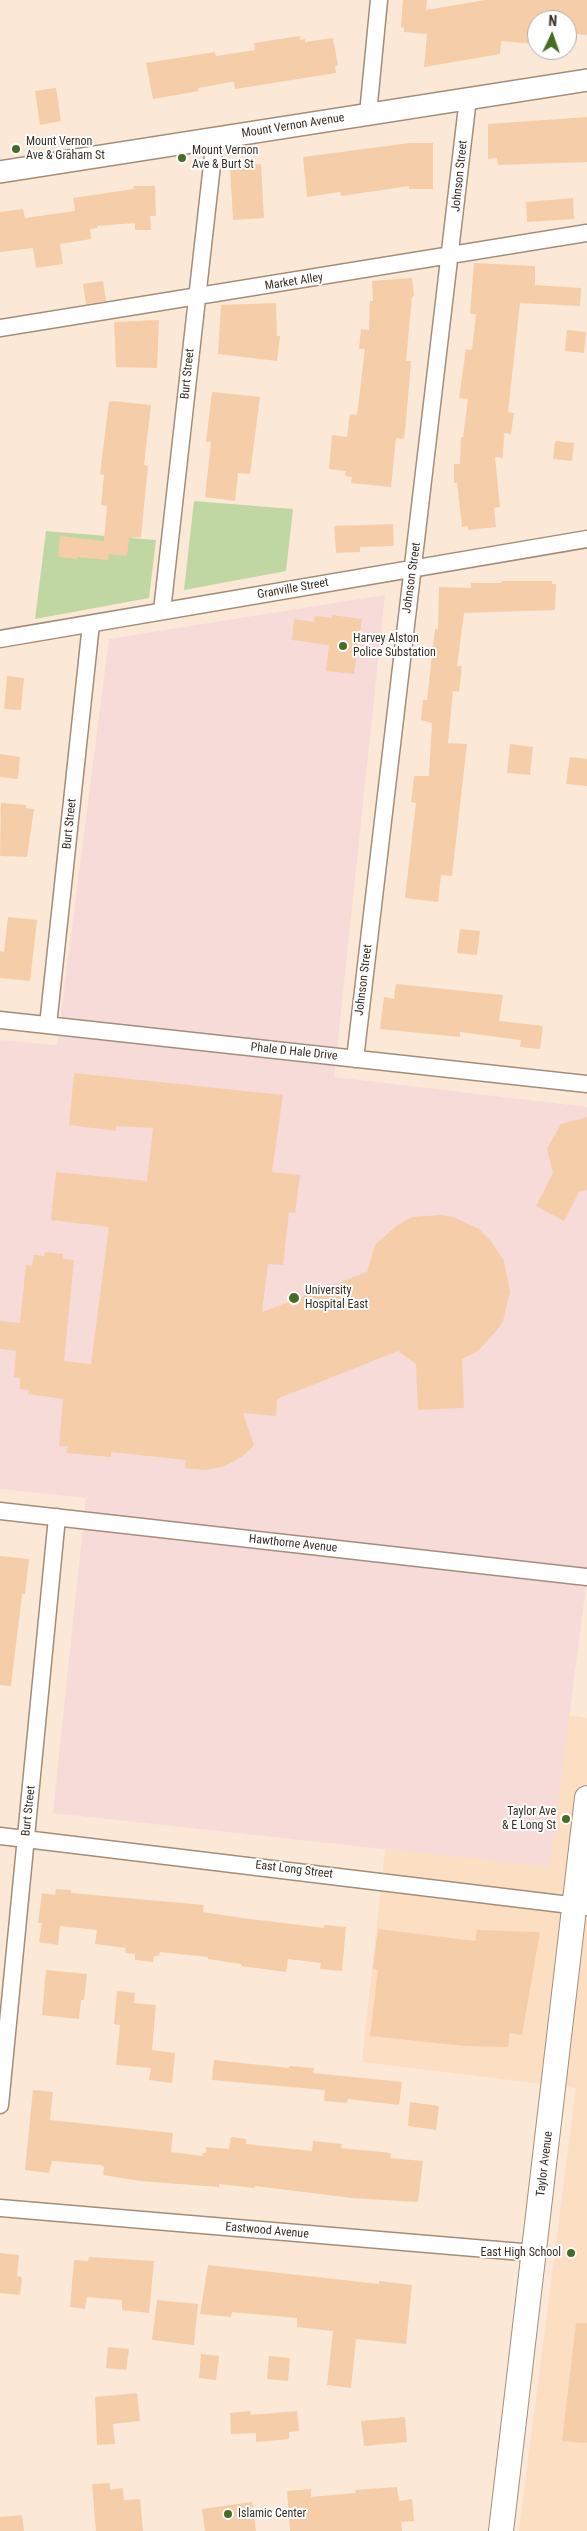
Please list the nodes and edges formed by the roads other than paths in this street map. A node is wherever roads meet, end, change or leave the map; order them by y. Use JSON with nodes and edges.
{"nodes":[{"id":1,"x":379,"y":0,"type":"edge"},
{"id":2,"x":587,"y":80,"type":"edge"},
{"id":3,"x":468,"y":98,"type":"junction"},
{"id":4,"x":368,"y":114,"type":"junction"},
{"id":5,"x":215,"y":138,"type":"junction"},
{"id":6,"x":0,"y":172,"type":"edge"},
{"id":7,"x":587,"y":234,"type":"edge"},
{"id":8,"x":452,"y":255,"type":"junction"},
{"id":9,"x":197,"y":297,"type":"junction"},
{"id":10,"x":0,"y":328,"type":"edge"},
{"id":11,"x":587,"y":539,"type":"edge"},
{"id":12,"x":414,"y":568,"type":"junction"},
{"id":13,"x":162,"y":611,"type":"junction"},
{"id":14,"x":92,"y":624,"type":"junction"},
{"id":15,"x":0,"y":639,"type":"edge"},
{"id":16,"x":0,"y":1020,"type":"edge"},
{"id":17,"x":48,"y":1025,"type":"junction"},
{"id":18,"x":355,"y":1059,"type":"junction"},
{"id":19,"x":587,"y":1084,"type":"edge"},
{"id":20,"x":0,"y":1511,"type":"edge"},
{"id":21,"x":57,"y":1517,"type":"junction"},
{"id":22,"x":587,"y":1577,"type":"edge"},
{"id":23,"x":587,"y":1798,"type":"edge"},
{"id":24,"x":0,"y":1836,"type":"edge"},
{"id":25,"x":26,"y":1839,"type":"junction"},
{"id":26,"x":581,"y":1906,"type":"edge"},
{"id":27,"x":0,"y":2105,"type":"edge"},
{"id":28,"x":0,"y":2208,"type":"edge"},
{"id":29,"x":534,"y":2253,"type":"junction"},
{"id":30,"x":501,"y":2531,"type":"edge"}],
"edges":[{"from":1,"to":4,"type":"street"},
{"from":2,"to":3,"type":"street","name":"Mount Vernon Avenue"},
{"from":3,"to":4,"type":"street","name":"Mount Vernon Avenue"},
{"from":3,"to":8,"type":"street","name":"Johnson Street"},
{"from":4,"to":5,"type":"street","name":"Mount Vernon Avenue"},
{"from":5,"to":6,"type":"street","name":"Mount Vernon Avenue"},
{"from":5,"to":9,"type":"street","name":"Burt Street"},
{"from":7,"to":8,"type":"street","name":"Market Alley"},
{"from":8,"to":9,"type":"street","name":"Market Alley"},
{"from":8,"to":12,"type":"street","name":"Johnson Street"},
{"from":9,"to":10,"type":"street","name":"Market Alley"},
{"from":9,"to":13,"type":"street","name":"Burt Street"},
{"from":11,"to":12,"type":"street","name":"Granville Street"},
{"from":12,"to":13,"type":"street","name":"Granville Street"},
{"from":12,"to":18,"type":"street","name":"Johnson Street"},
{"from":13,"to":14,"type":"street","name":"Granville Street"},
{"from":14,"to":15,"type":"street","name":"Granville Street"},
{"from":14,"to":17,"type":"street","name":"Burt Street"},
{"from":16,"to":17,"type":"street","name":"Phale D Hale Drive"},
{"from":17,"to":18,"type":"street","name":"Phale D Hale Drive"},
{"from":18,"to":19,"type":"street","name":"Phale D Hale Drive"},
{"from":20,"to":21,"type":"street","name":"Hawthorne Avenue"},
{"from":21,"to":22,"type":"street","name":"Hawthorne Avenue"},
{"from":21,"to":25,"type":"street","name":"Burt Street"},
{"from":23,"to":26,"type":"main road","name":"Taylor Avenue"},
{"from":24,"to":25,"type":"street","name":"East Long Street"},
{"from":25,"to":26,"type":"street","name":"East Long Street"},
{"from":25,"to":27,"type":"street","name":"Burt Street"},
{"from":26,"to":29,"type":"main road","name":"Taylor Avenue"},
{"from":28,"to":29,"type":"street","name":"Eastwood Avenue"},
{"from":29,"to":30,"type":"main road","name":"Taylor Avenue"}]}
